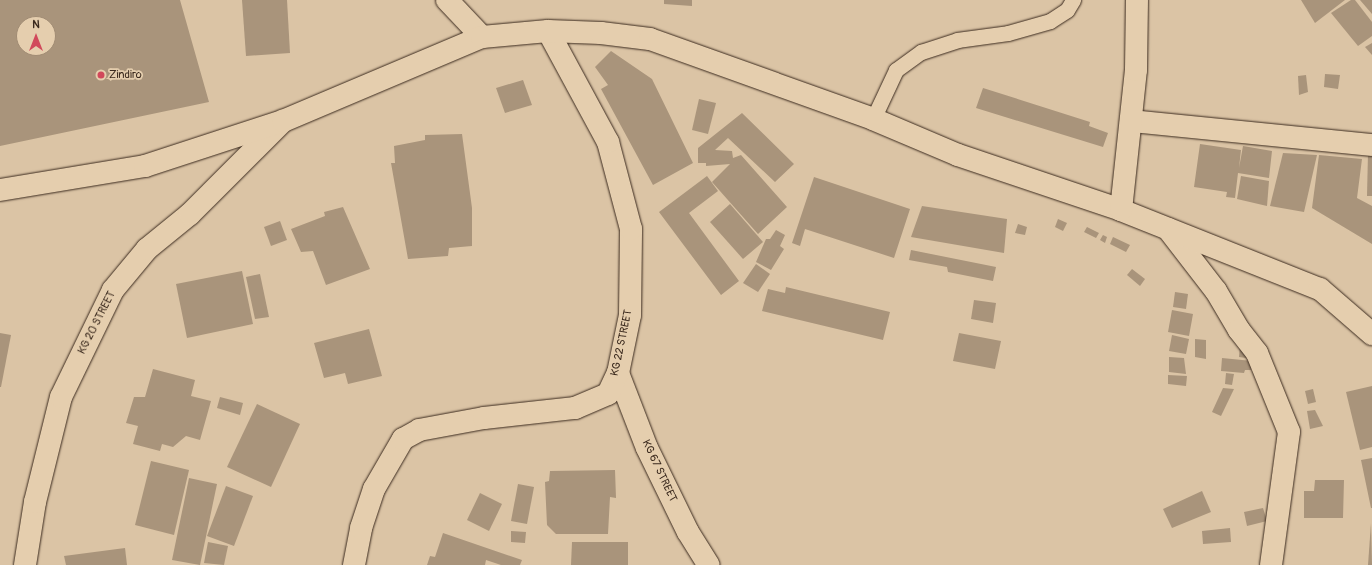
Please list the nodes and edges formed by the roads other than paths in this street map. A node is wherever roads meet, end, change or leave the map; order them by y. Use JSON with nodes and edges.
{"nodes":[{"id":1,"x":446,"y":0,"type":"edge"},
{"id":2,"x":1073,"y":0,"type":"edge"},
{"id":3,"x":1137,"y":0,"type":"edge"},
{"id":4,"x":548,"y":31,"type":"junction"},
{"id":5,"x":482,"y":37,"type":"junction"},
{"id":6,"x":873,"y":119,"type":"junction"},
{"id":7,"x":284,"y":121,"type":"junction"},
{"id":8,"x":1131,"y":121,"type":"junction"},
{"id":9,"x":1372,"y":145,"type":"edge"},
{"id":10,"x":0,"y":190,"type":"edge"},
{"id":11,"x":1122,"y":210,"type":"junction"},
{"id":12,"x":1168,"y":229,"type":"junction"},
{"id":13,"x":1372,"y":334,"type":"edge"},
{"id":14,"x":618,"y":373,"type":"junction"},
{"id":15,"x":25,"y":565,"type":"edge"},
{"id":16,"x":354,"y":565,"type":"edge"},
{"id":17,"x":709,"y":565,"type":"edge"},
{"id":18,"x":1271,"y":565,"type":"edge"}],
"edges":[{"from":1,"to":5,"type":"street"},
{"from":2,"to":6,"type":"lane"},
{"from":3,"to":8,"type":"street"},
{"from":4,"to":5,"type":"street"},
{"from":4,"to":6,"type":"street"},
{"from":4,"to":14,"type":"street","name":"KG 22 STREET"},
{"from":5,"to":7,"type":"street"},
{"from":6,"to":11,"type":"street"},
{"from":7,"to":10,"type":"street"},
{"from":7,"to":15,"type":"street","name":"KG 20 STREET"},
{"from":8,"to":9,"type":"street"},
{"from":8,"to":11,"type":"street"},
{"from":11,"to":12,"type":"street"},
{"from":12,"to":13,"type":"street"},
{"from":12,"to":18,"type":"street"},
{"from":14,"to":16,"type":"street","name":"KG 22 STREET"},
{"from":14,"to":17,"type":"street","name":"KG 67 STREET"}]}
